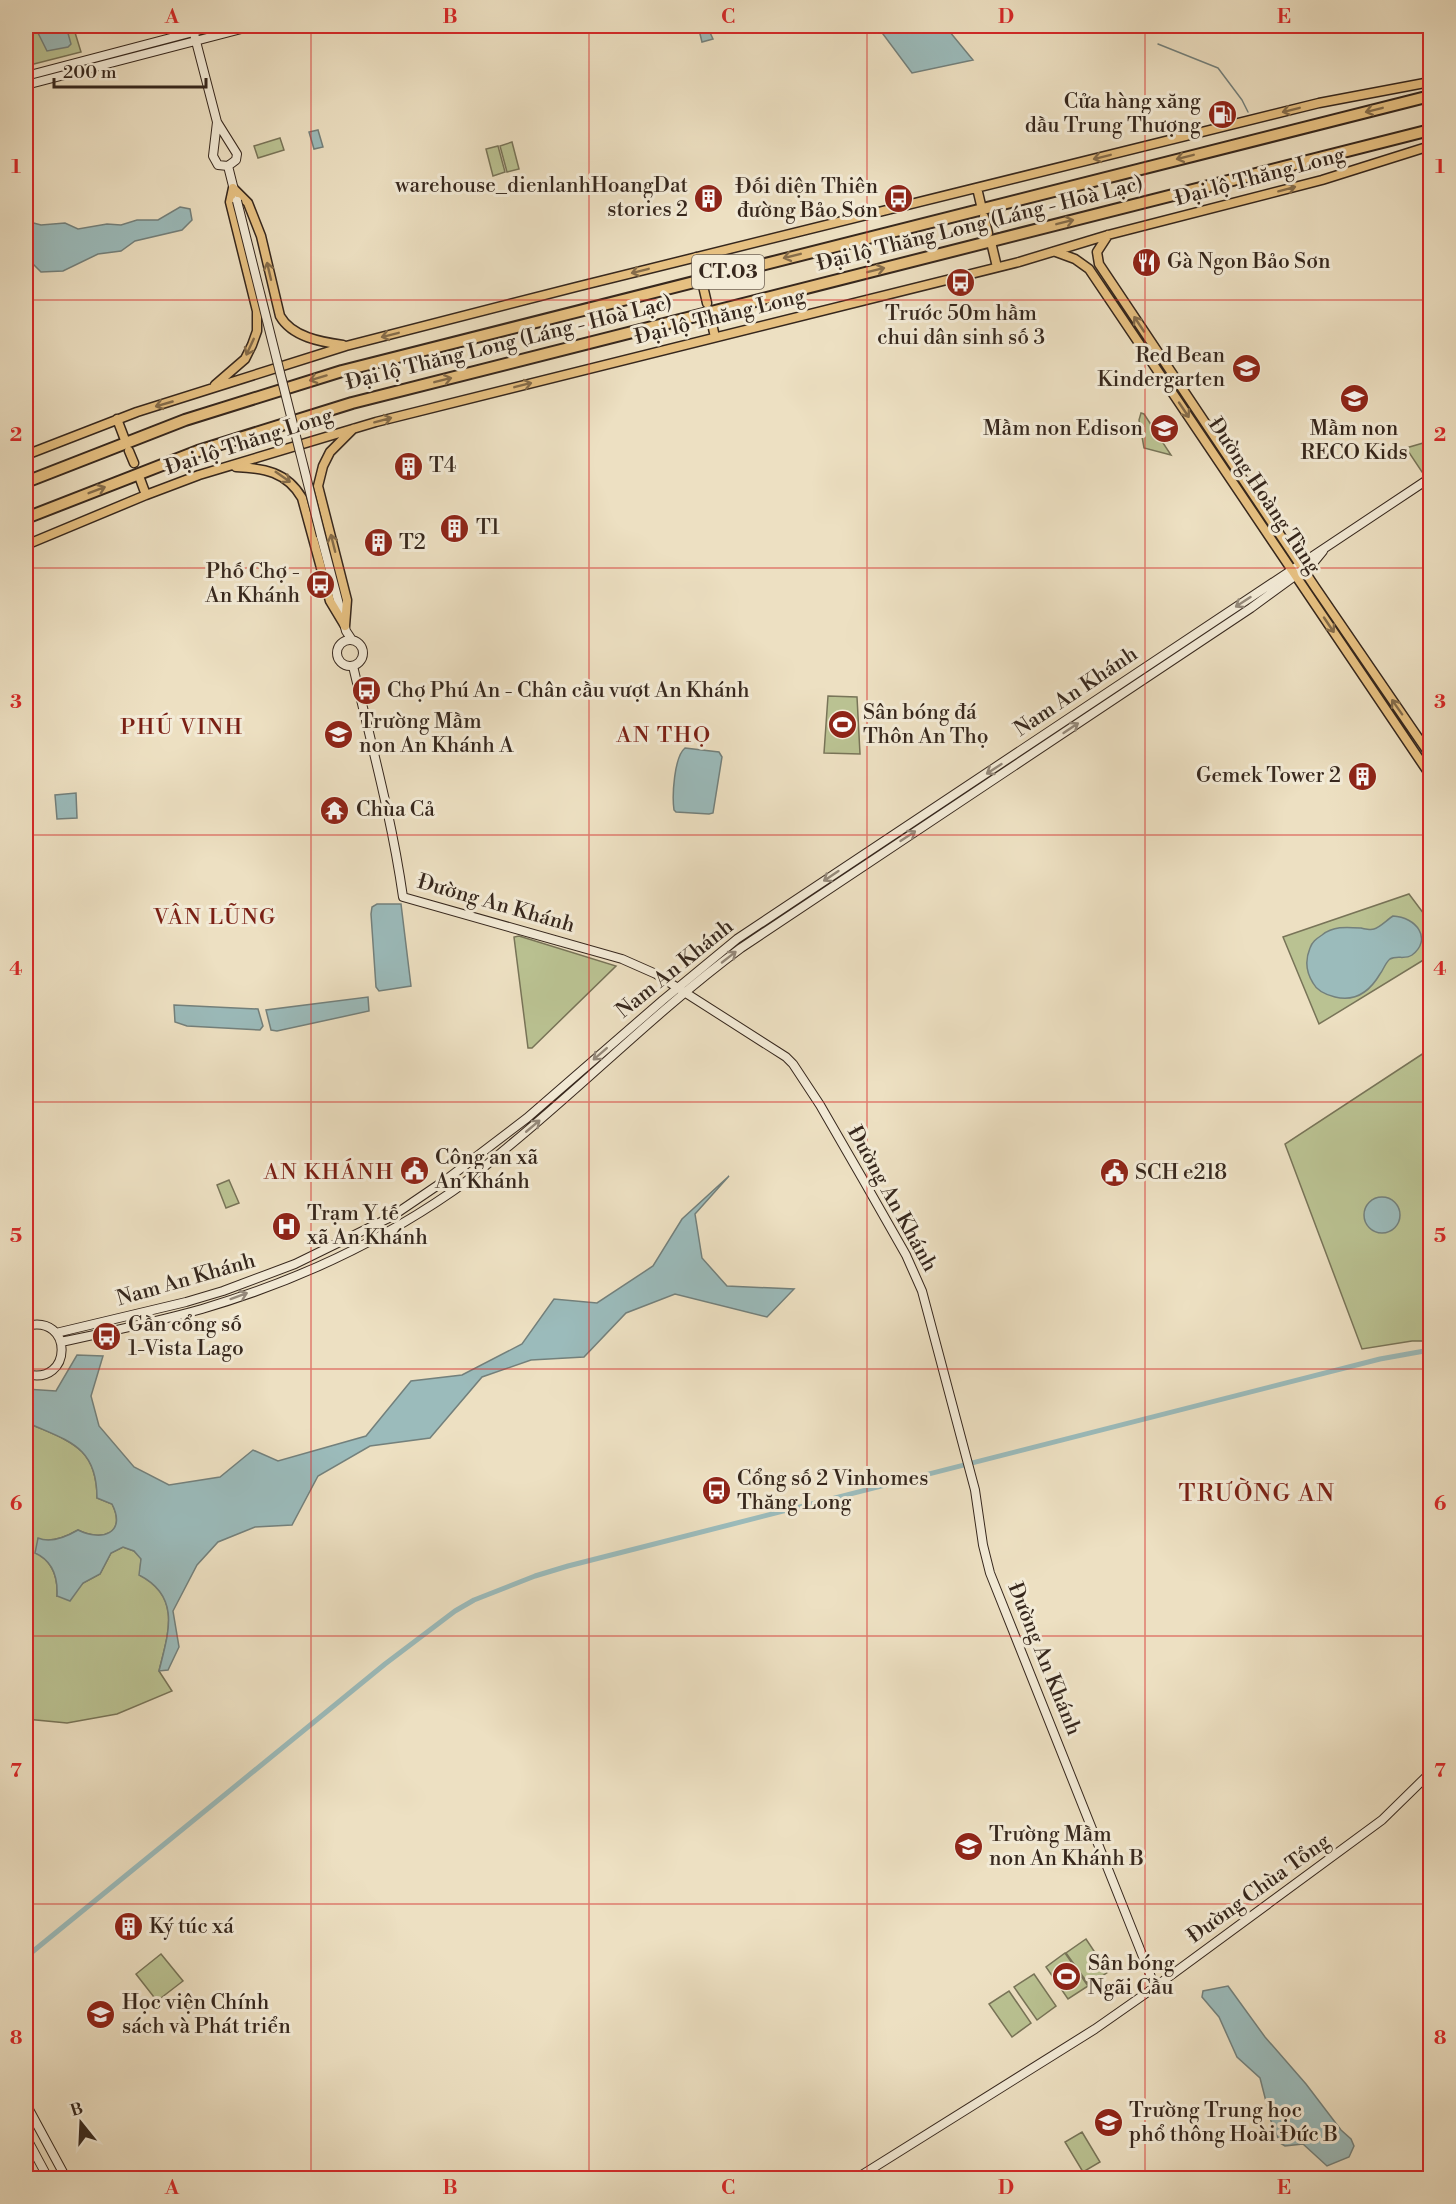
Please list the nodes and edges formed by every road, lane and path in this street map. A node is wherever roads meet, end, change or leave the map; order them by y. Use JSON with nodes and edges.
{"nodes":[{"id":1,"x":216,"y":26,"type":"edge"},
{"id":2,"x":253,"y":26,"type":"edge"},
{"id":3,"x":193,"y":28,"type":"edge"},
{"id":4,"x":196,"y":41,"type":"junction"},
{"id":5,"x":26,"y":76,"type":"edge"},
{"id":6,"x":1431,"y":82,"type":"edge"},
{"id":7,"x":26,"y":85,"type":"edge"},
{"id":8,"x":1431,"y":96,"type":"edge"},
{"id":9,"x":217,"y":122,"type":"junction"},
{"id":10,"x":1431,"y":130,"type":"edge"},
{"id":11,"x":232,"y":145,"type":"junction"},
{"id":12,"x":1431,"y":146,"type":"edge"},
{"id":13,"x":214,"y":150,"type":"junction"},
{"id":14,"x":228,"y":166,"type":"junction"},
{"id":15,"x":233,"y":188,"type":"junction"},
{"id":16,"x":977,"y":188,"type":"junction"},
{"id":17,"x":981,"y":205,"type":"dead end"},
{"id":18,"x":984,"y":217,"type":"dead end"},
{"id":19,"x":988,"y":233,"type":"dead end"},
{"id":20,"x":1108,"y":235,"type":"junction"},
{"id":21,"x":991,"y":242,"type":"dead end"},
{"id":22,"x":1055,"y":252,"type":"junction"},
{"id":23,"x":696,"y":257,"type":"junction"},
{"id":24,"x":997,"y":267,"type":"junction"},
{"id":25,"x":700,"y":274,"type":"dead end"},
{"id":26,"x":703,"y":286,"type":"dead end"},
{"id":27,"x":707,"y":303,"type":"dead end"},
{"id":28,"x":710,"y":315,"type":"dead end"},
{"id":29,"x":715,"y":337,"type":"junction"},
{"id":30,"x":346,"y":346,"type":"junction"},
{"id":31,"x":210,"y":390,"type":"junction"},
{"id":32,"x":117,"y":419,"type":"junction"},
{"id":33,"x":353,"y":429,"type":"junction"},
{"id":34,"x":125,"y":440,"type":"dead end"},
{"id":35,"x":129,"y":451,"type":"dead end"},
{"id":36,"x":26,"y":455,"type":"edge"},
{"id":37,"x":134,"y":463,"type":"dead end"},
{"id":38,"x":226,"y":467,"type":"junction"},
{"id":39,"x":139,"y":476,"type":"dead end"},
{"id":40,"x":1431,"y":478,"type":"edge"},
{"id":41,"x":30,"y":480,"type":"edge"},
{"id":42,"x":146,"y":495,"type":"junction"},
{"id":43,"x":28,"y":517,"type":"edge"},
{"id":44,"x":30,"y":543,"type":"edge"},
{"id":45,"x":1298,"y":570,"type":"junction"},
{"id":46,"x":1227,"y":613,"type":"junction"},
{"id":47,"x":1232,"y":621,"type":"junction"},
{"id":48,"x":345,"y":628,"type":"junction"},
{"id":49,"x":348,"y":641,"type":"junction"},
{"id":50,"x":353,"y":666,"type":"junction"},
{"id":51,"x":1431,"y":755,"type":"edge"},
{"id":52,"x":1431,"y":775,"type":"edge"},
{"id":53,"x":875,"y":847,"type":"junction"},
{"id":54,"x":879,"y":856,"type":"junction"},
{"id":55,"x":676,"y":988,"type":"junction"},
{"id":56,"x":684,"y":994,"type":"junction"},
{"id":57,"x":297,"y":1263,"type":"junction"},
{"id":58,"x":301,"y":1273,"type":"junction"},
{"id":59,"x":26,"y":1326,"type":"edge"},
{"id":60,"x":56,"y":1333,"type":"junction"},
{"id":61,"x":61,"y":1342,"type":"junction"},
{"id":62,"x":26,"y":1374,"type":"edge"},
{"id":63,"x":1431,"y":1773,"type":"edge"},
{"id":64,"x":1155,"y":1987,"type":"junction"},
{"id":65,"x":26,"y":2104,"type":"edge"},
{"id":66,"x":26,"y":2137,"type":"edge"},
{"id":67,"x":48,"y":2178,"type":"edge"},
{"id":68,"x":66,"y":2178,"type":"edge"},
{"id":69,"x":857,"y":2178,"type":"edge"}],
"edges":[{"from":1,"to":3,"type":"street"},
{"from":2,"to":4,"type":"street"},
{"from":3,"to":4,"type":"street"},
{"from":3,"to":5,"type":"street"},
{"from":4,"to":7,"type":"street"},
{"from":4,"to":9,"type":"street"},
{"from":6,"to":16,"type":"main road","one_way":true},
{"from":8,"to":41,"type":"highway","name":"Đại lộ Thăng Long (Láng - Hoà Lạc)","number":"CT.03","one_way":true},
{"from":9,"to":11,"type":"street"},
{"from":9,"to":13,"type":"street"},
{"from":43,"to":10,"type":"highway","name":"Đại lộ Thăng Long (Láng - Hoà Lạc)","number":"CT.03","one_way":true},
{"from":11,"to":13,"type":"street"},
{"from":11,"to":14,"type":"street"},
{"from":20,"to":12,"type":"main road","name":"Đại lộ Thăng Long","one_way":true},
{"from":13,"to":14,"type":"street"},
{"from":14,"to":15,"type":"street"},
{"from":30,"to":15,"type":"main road","one_way":true},
{"from":15,"to":31,"type":"main road","one_way":true},
{"from":15,"to":48,"type":"street","bridge":true},
{"from":16,"to":17,"type":"main road"},
{"from":16,"to":23,"type":"main road"},
{"from":18,"to":19,"type":"main road"},
{"from":20,"to":22,"type":"main road","name":"Đại lộ Thăng Long"},
{"from":45,"to":20,"type":"main road","name":"Đường Hoàng Tùng","one_way":true},
{"from":21,"to":24,"type":"main road"},
{"from":22,"to":24,"type":"main road","name":"Đại lộ Thăng Long"},
{"from":22,"to":45,"type":"main road","name":"Đường Hoàng Tùng","one_way":true},
{"from":23,"to":25,"type":"main road"},
{"from":23,"to":30,"type":"main road","one_way":true},
{"from":24,"to":29,"type":"main road","name":"Đại lộ Thăng Long"},
{"from":26,"to":27,"type":"main road"},
{"from":28,"to":29,"type":"main road"},
{"from":33,"to":29,"type":"main road","name":"Đại lộ Thăng Long","one_way":true},
{"from":30,"to":31,"type":"main road"},
{"from":31,"to":32,"type":"main road","one_way":true},
{"from":32,"to":34,"type":"main road"},
{"from":32,"to":36,"type":"main road"},
{"from":33,"to":38,"type":"main road","name":"Đại lộ Thăng Long"},
{"from":48,"to":33,"type":"main road","one_way":true},
{"from":35,"to":37,"type":"main road"},
{"from":38,"to":42,"type":"main road","name":"Đại lộ Thăng Long"},
{"from":38,"to":48,"type":"main road","one_way":true},
{"from":39,"to":42,"type":"main road"},
{"from":40,"to":45,"type":"street"},
{"from":42,"to":44,"type":"main road","name":"Đại lộ Thăng Long"},
{"from":45,"to":46,"type":"street","name":"Nam An Khánh","one_way":true},
{"from":45,"to":47,"type":"street","name":"Nam An Khánh"},
{"from":51,"to":45,"type":"main road","name":"Đường Hoàng Tùng","one_way":true},
{"from":45,"to":52,"type":"main road","name":"Đường Hoàng Tùng","one_way":true},
{"from":46,"to":47,"type":"street"},
{"from":46,"to":53,"type":"street","name":"Nam An Khánh","one_way":true},
{"from":54,"to":47,"type":"street","name":"Nam An Khánh","one_way":true},
{"from":48,"to":49,"type":"street"},
{"from":49,"to":50,"type":"street"},
{"from":49,"to":50,"type":"street"},
{"from":50,"to":55,"type":"street","name":"Đường An Khánh"},
{"from":53,"to":54,"type":"street"},
{"from":53,"to":55,"type":"street","name":"Nam An Khánh","one_way":true},
{"from":56,"to":54,"type":"street","name":"Nam An Khánh","one_way":true},
{"from":55,"to":56,"type":"street","name":"Đường An Khánh"},
{"from":55,"to":57,"type":"street","name":"Nam An Khánh","one_way":true},
{"from":58,"to":56,"type":"street","name":"Nam An Khánh","one_way":true},
{"from":56,"to":64,"type":"street","name":"Đường An Khánh"},
{"from":57,"to":58,"type":"street"},
{"from":57,"to":60,"type":"street","name":"Nam An Khánh"},
{"from":61,"to":58,"type":"street","name":"Nam An Khánh","one_way":true},
{"from":59,"to":60,"type":"street"},
{"from":60,"to":61,"type":"street"},
{"from":61,"to":62,"type":"street"},
{"from":63,"to":64,"type":"street","name":"Đường Chùa Tổng"},
{"from":64,"to":69,"type":"street","name":"Đường Chùa Tổng"},
{"from":65,"to":68,"type":"street"},
{"from":66,"to":67,"type":"street"}]}
